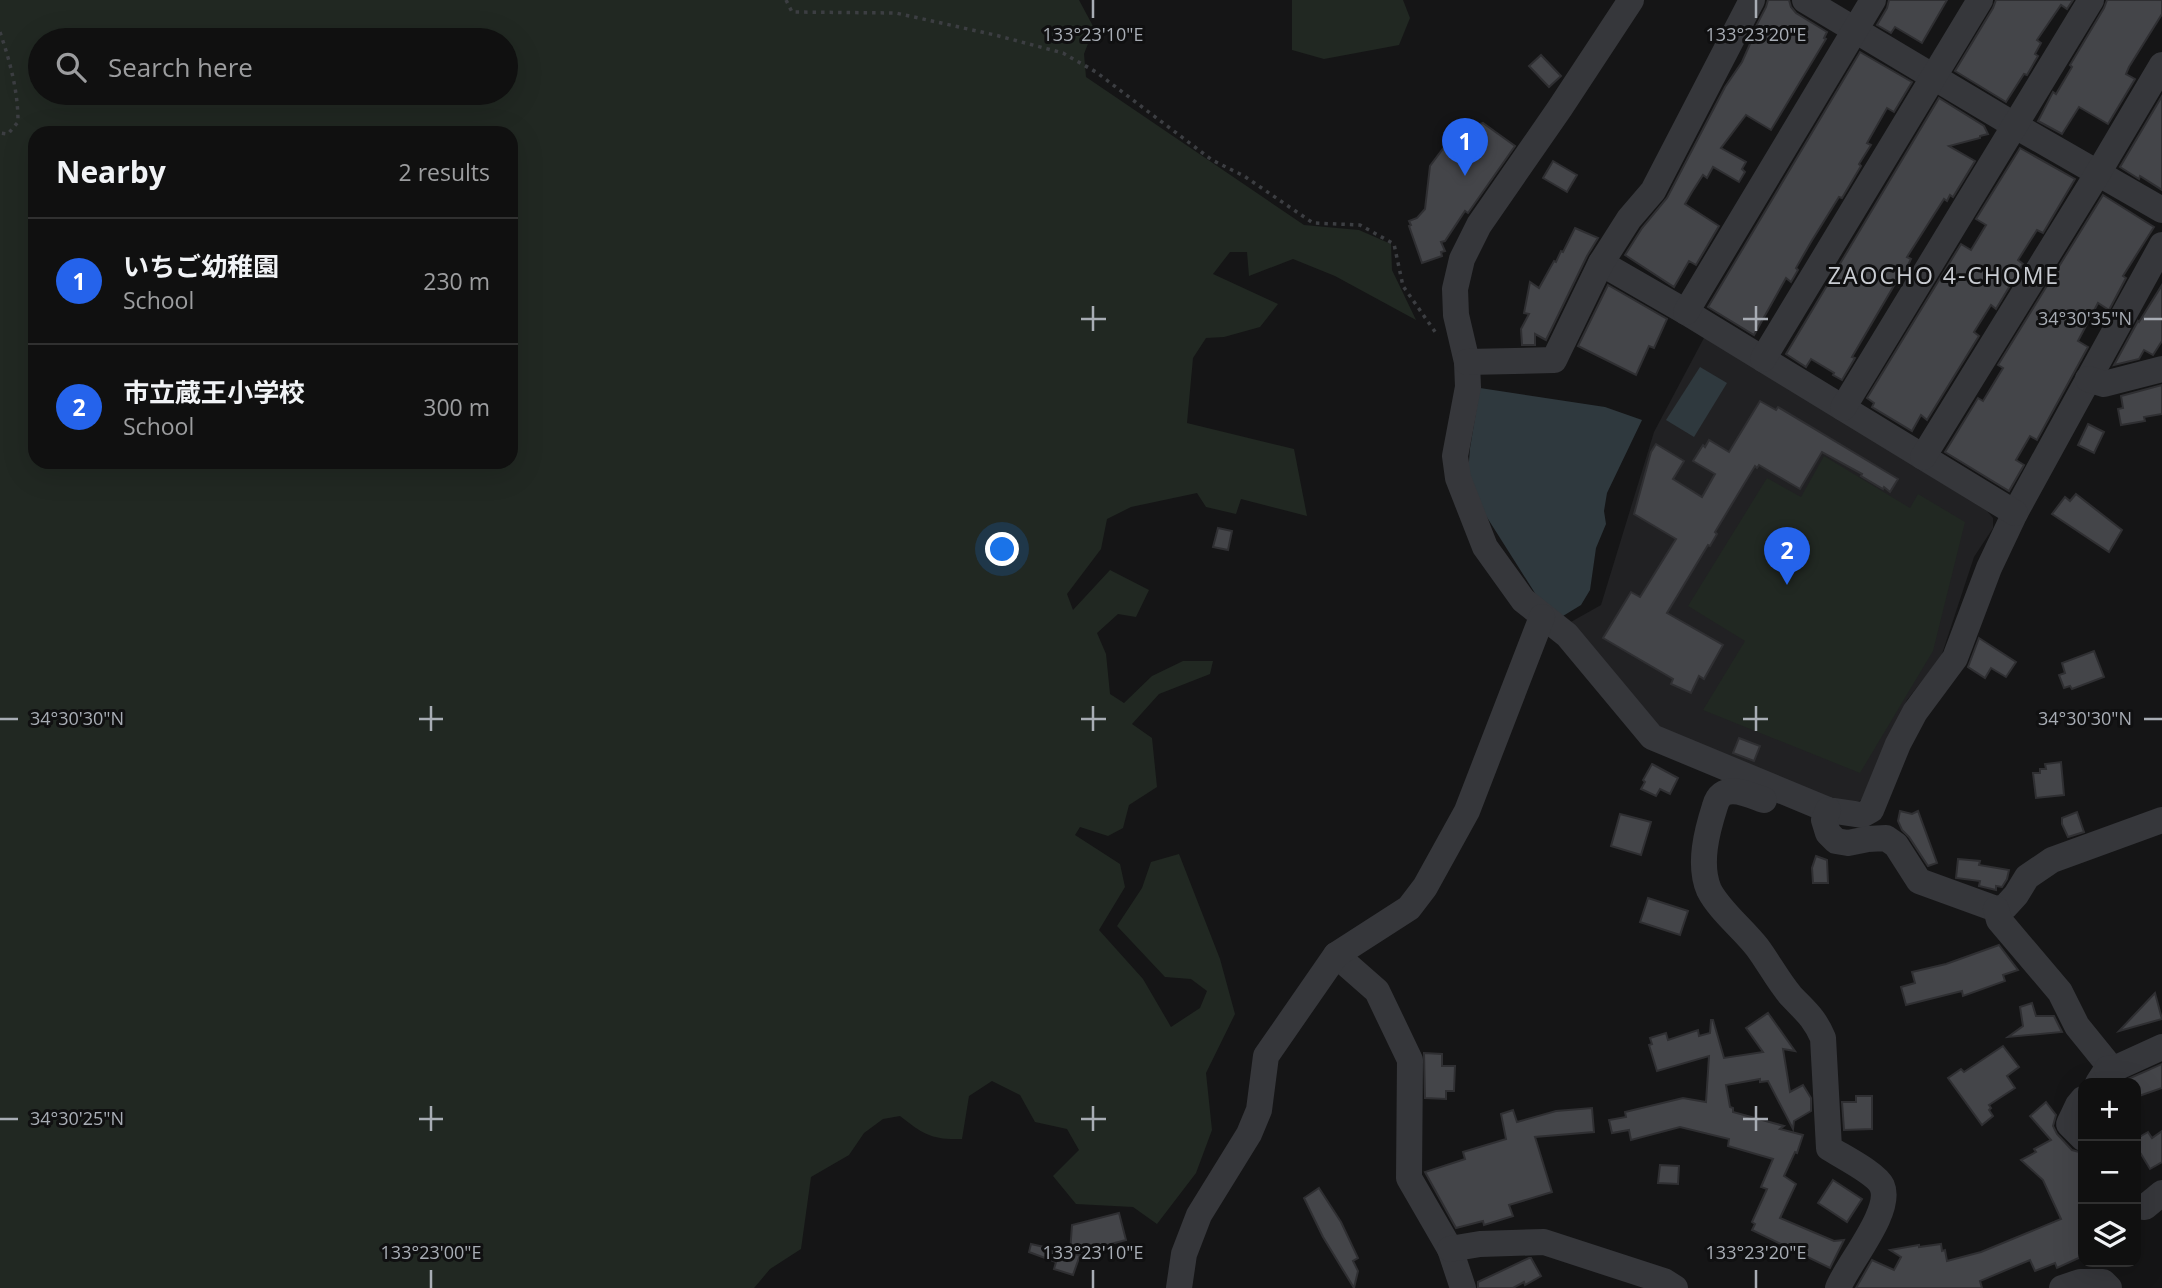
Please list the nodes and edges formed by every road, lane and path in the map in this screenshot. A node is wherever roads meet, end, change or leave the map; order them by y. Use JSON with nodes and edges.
{"nodes":[{"id":1,"x":786,"y":0,"type":"edge"},
{"id":2,"x":1631,"y":0,"type":"edge"},
{"id":3,"x":1752,"y":0,"type":"edge"},
{"id":4,"x":1805,"y":0,"type":"edge"},
{"id":5,"x":1873,"y":0,"type":"edge"},
{"id":6,"x":1980,"y":0,"type":"edge"},
{"id":7,"x":2091,"y":0,"type":"edge"},
{"id":8,"x":1856,"y":30,"type":"junction"},
{"id":9,"x":0,"y":33,"type":"edge"},
{"id":10,"x":2162,"y":65,"type":"edge"},
{"id":11,"x":1934,"y":77,"type":"junction"},
{"id":12,"x":2014,"y":125,"type":"junction"},
{"id":13,"x":0,"y":133,"type":"edge"},
{"id":14,"x":2098,"y":173,"type":"junction"},
{"id":15,"x":2162,"y":209,"type":"edge"},
{"id":16,"x":2162,"y":245,"type":"edge"},
{"id":17,"x":1601,"y":263,"type":"junction"},
{"id":18,"x":1686,"y":312,"type":"junction"},
{"id":19,"x":1440,"y":339,"type":"dead end"},
{"id":20,"x":1763,"y":359,"type":"junction"},
{"id":21,"x":1467,"y":362,"type":"junction"},
{"id":22,"x":2162,"y":369,"type":"edge"},
{"id":23,"x":2088,"y":380,"type":"junction"},
{"id":24,"x":1843,"y":408,"type":"junction"},
{"id":25,"x":1923,"y":457,"type":"junction"},
{"id":26,"x":2015,"y":513,"type":"junction"},
{"id":27,"x":1542,"y":617,"type":"junction"},
{"id":28,"x":1826,"y":815,"type":"junction"},
{"id":29,"x":2162,"y":820,"type":"edge"},
{"id":30,"x":1996,"y":909,"type":"junction"},
{"id":31,"x":1336,"y":955,"type":"junction"},
{"id":32,"x":2162,"y":1047,"type":"edge"},
{"id":33,"x":2102,"y":1076,"type":"edge"},
{"id":34,"x":2078,"y":1105,"type":"edge"},
{"id":35,"x":2078,"y":1133,"type":"edge"},
{"id":36,"x":2162,"y":1193,"type":"edge"},
{"id":37,"x":2141,"y":1207,"type":"edge"},
{"id":38,"x":1450,"y":1249,"type":"junction"},
{"id":39,"x":1179,"y":1288,"type":"edge"},
{"id":40,"x":1463,"y":1288,"type":"edge"},
{"id":41,"x":1675,"y":1288,"type":"edge"},
{"id":42,"x":1839,"y":1288,"type":"edge"},
{"id":43,"x":2062,"y":1288,"type":"edge"},
{"id":44,"x":2109,"y":1288,"type":"edge"}],
"edges":[{"from":1,"to":19,"type":"path"},
{"from":2,"to":21,"type":"street"},
{"from":3,"to":17,"type":"street"},
{"from":4,"to":8,"type":"street"},
{"from":5,"to":8,"type":"street"},
{"from":6,"to":11,"type":"street"},
{"from":7,"to":12,"type":"street"},
{"from":8,"to":11,"type":"street"},
{"from":8,"to":18,"type":"street"},
{"from":9,"to":13,"type":"path"},
{"from":10,"to":14,"type":"street"},
{"from":11,"to":12,"type":"street"},
{"from":11,"to":20,"type":"street"},
{"from":12,"to":14,"type":"street"},
{"from":12,"to":24,"type":"street"},
{"from":14,"to":15,"type":"street"},
{"from":14,"to":25,"type":"street"},
{"from":16,"to":23,"type":"street"},
{"from":17,"to":18,"type":"street"},
{"from":17,"to":21,"type":"street"},
{"from":18,"to":20,"type":"street"},
{"from":20,"to":24,"type":"street"},
{"from":21,"to":27,"type":"street"},
{"from":22,"to":23,"type":"street"},
{"from":23,"to":26,"type":"street"},
{"from":24,"to":25,"type":"street"},
{"from":25,"to":26,"type":"street"},
{"from":26,"to":28,"type":"street"},
{"from":27,"to":28,"type":"street"},
{"from":27,"to":31,"type":"street"},
{"from":28,"to":30,"type":"street"},
{"from":28,"to":42,"type":"street"},
{"from":29,"to":30,"type":"street"},
{"from":30,"to":33,"type":"street"},
{"from":31,"to":38,"type":"street"},
{"from":31,"to":39,"type":"street"},
{"from":32,"to":33,"type":"street"},
{"from":34,"to":35,"type":"street"},
{"from":36,"to":37,"type":"street"},
{"from":38,"to":40,"type":"street"},
{"from":38,"to":41,"type":"street"},
{"from":43,"to":44,"type":"street"}]}
